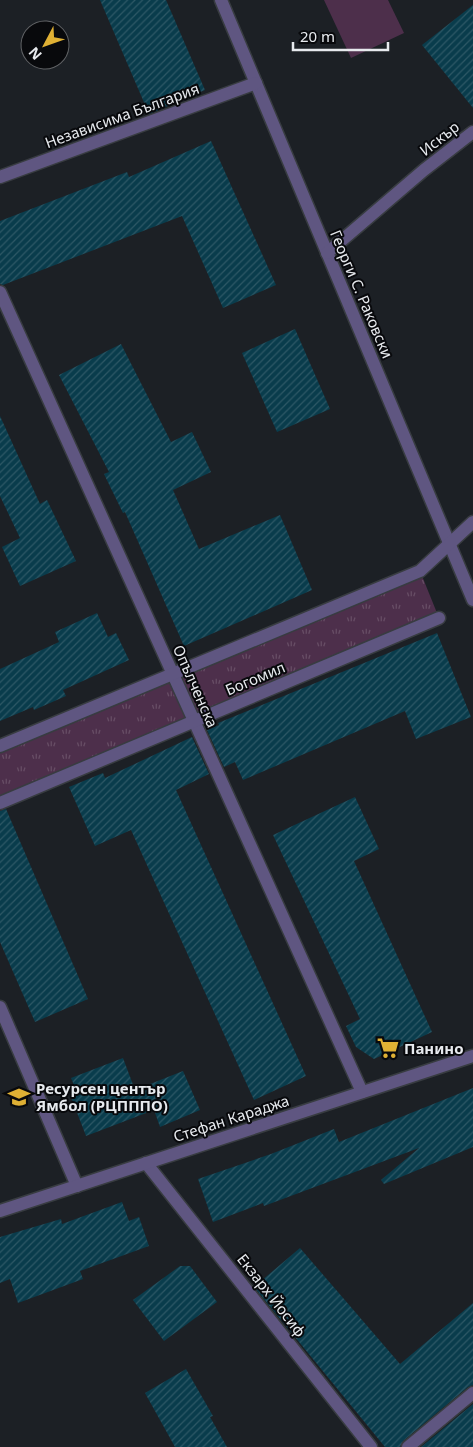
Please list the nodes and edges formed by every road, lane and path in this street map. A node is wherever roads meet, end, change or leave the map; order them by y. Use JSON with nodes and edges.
{"nodes":[{"id":1,"x":221,"y":0,"type":"edge"},
{"id":2,"x":256,"y":83,"type":"junction"},
{"id":3,"x":473,"y":132,"type":"edge"},
{"id":4,"x":0,"y":177,"type":"edge"},
{"id":5,"x":327,"y":253,"type":"junction"},
{"id":6,"x":0,"y":292,"type":"edge"},
{"id":7,"x":473,"y":522,"type":"edge"},
{"id":8,"x":449,"y":544,"type":"junction"},
{"id":9,"x":473,"y":600,"type":"edge"},
{"id":10,"x":439,"y":618,"type":"dead end"},
{"id":11,"x":172,"y":673,"type":"junction"},
{"id":12,"x":194,"y":721,"type":"junction"},
{"id":13,"x":0,"y":746,"type":"edge"},
{"id":14,"x":0,"y":803,"type":"edge"},
{"id":15,"x":0,"y":1007,"type":"edge"},
{"id":16,"x":473,"y":1056,"type":"edge"},
{"id":17,"x":362,"y":1092,"type":"junction"},
{"id":18,"x":146,"y":1163,"type":"junction"},
{"id":19,"x":77,"y":1186,"type":"junction"},
{"id":20,"x":0,"y":1211,"type":"edge"},
{"id":21,"x":473,"y":1393,"type":"edge"},
{"id":22,"x":372,"y":1447,"type":"edge"},
{"id":23,"x":408,"y":1447,"type":"edge"}],
"edges":[{"from":1,"to":2,"type":"street","name":"Георги С. Раковски"},
{"from":2,"to":4,"type":"street","name":"Независима България"},
{"from":2,"to":5,"type":"street","name":"Георги С. Раковски"},
{"from":3,"to":5,"type":"street","name":"Искър"},
{"from":5,"to":8,"type":"street","name":"Георги С. Раковски"},
{"from":6,"to":11,"type":"street","name":"Опълченска"},
{"from":7,"to":8,"type":"street"},
{"from":8,"to":9,"type":"street","name":"Георги С. Раковски"},
{"from":8,"to":11,"type":"street"},
{"from":10,"to":12,"type":"street","name":"Богомил"},
{"from":11,"to":12,"type":"street","name":"Опълченска"},
{"from":11,"to":13,"type":"street"},
{"from":12,"to":14,"type":"street","name":"Богомил"},
{"from":12,"to":17,"type":"street","name":"Опълченска"},
{"from":15,"to":19,"type":"street"},
{"from":16,"to":17,"type":"street","name":"Стефан Караджа"},
{"from":17,"to":18,"type":"street","name":"Стефан Караджа"},
{"from":18,"to":19,"type":"street","name":"Стефан Караджа"},
{"from":18,"to":22,"type":"street","name":"Екзарх Йосиф"},
{"from":19,"to":20,"type":"street","name":"Стефан Караджа"},
{"from":21,"to":23,"type":"street"}]}
